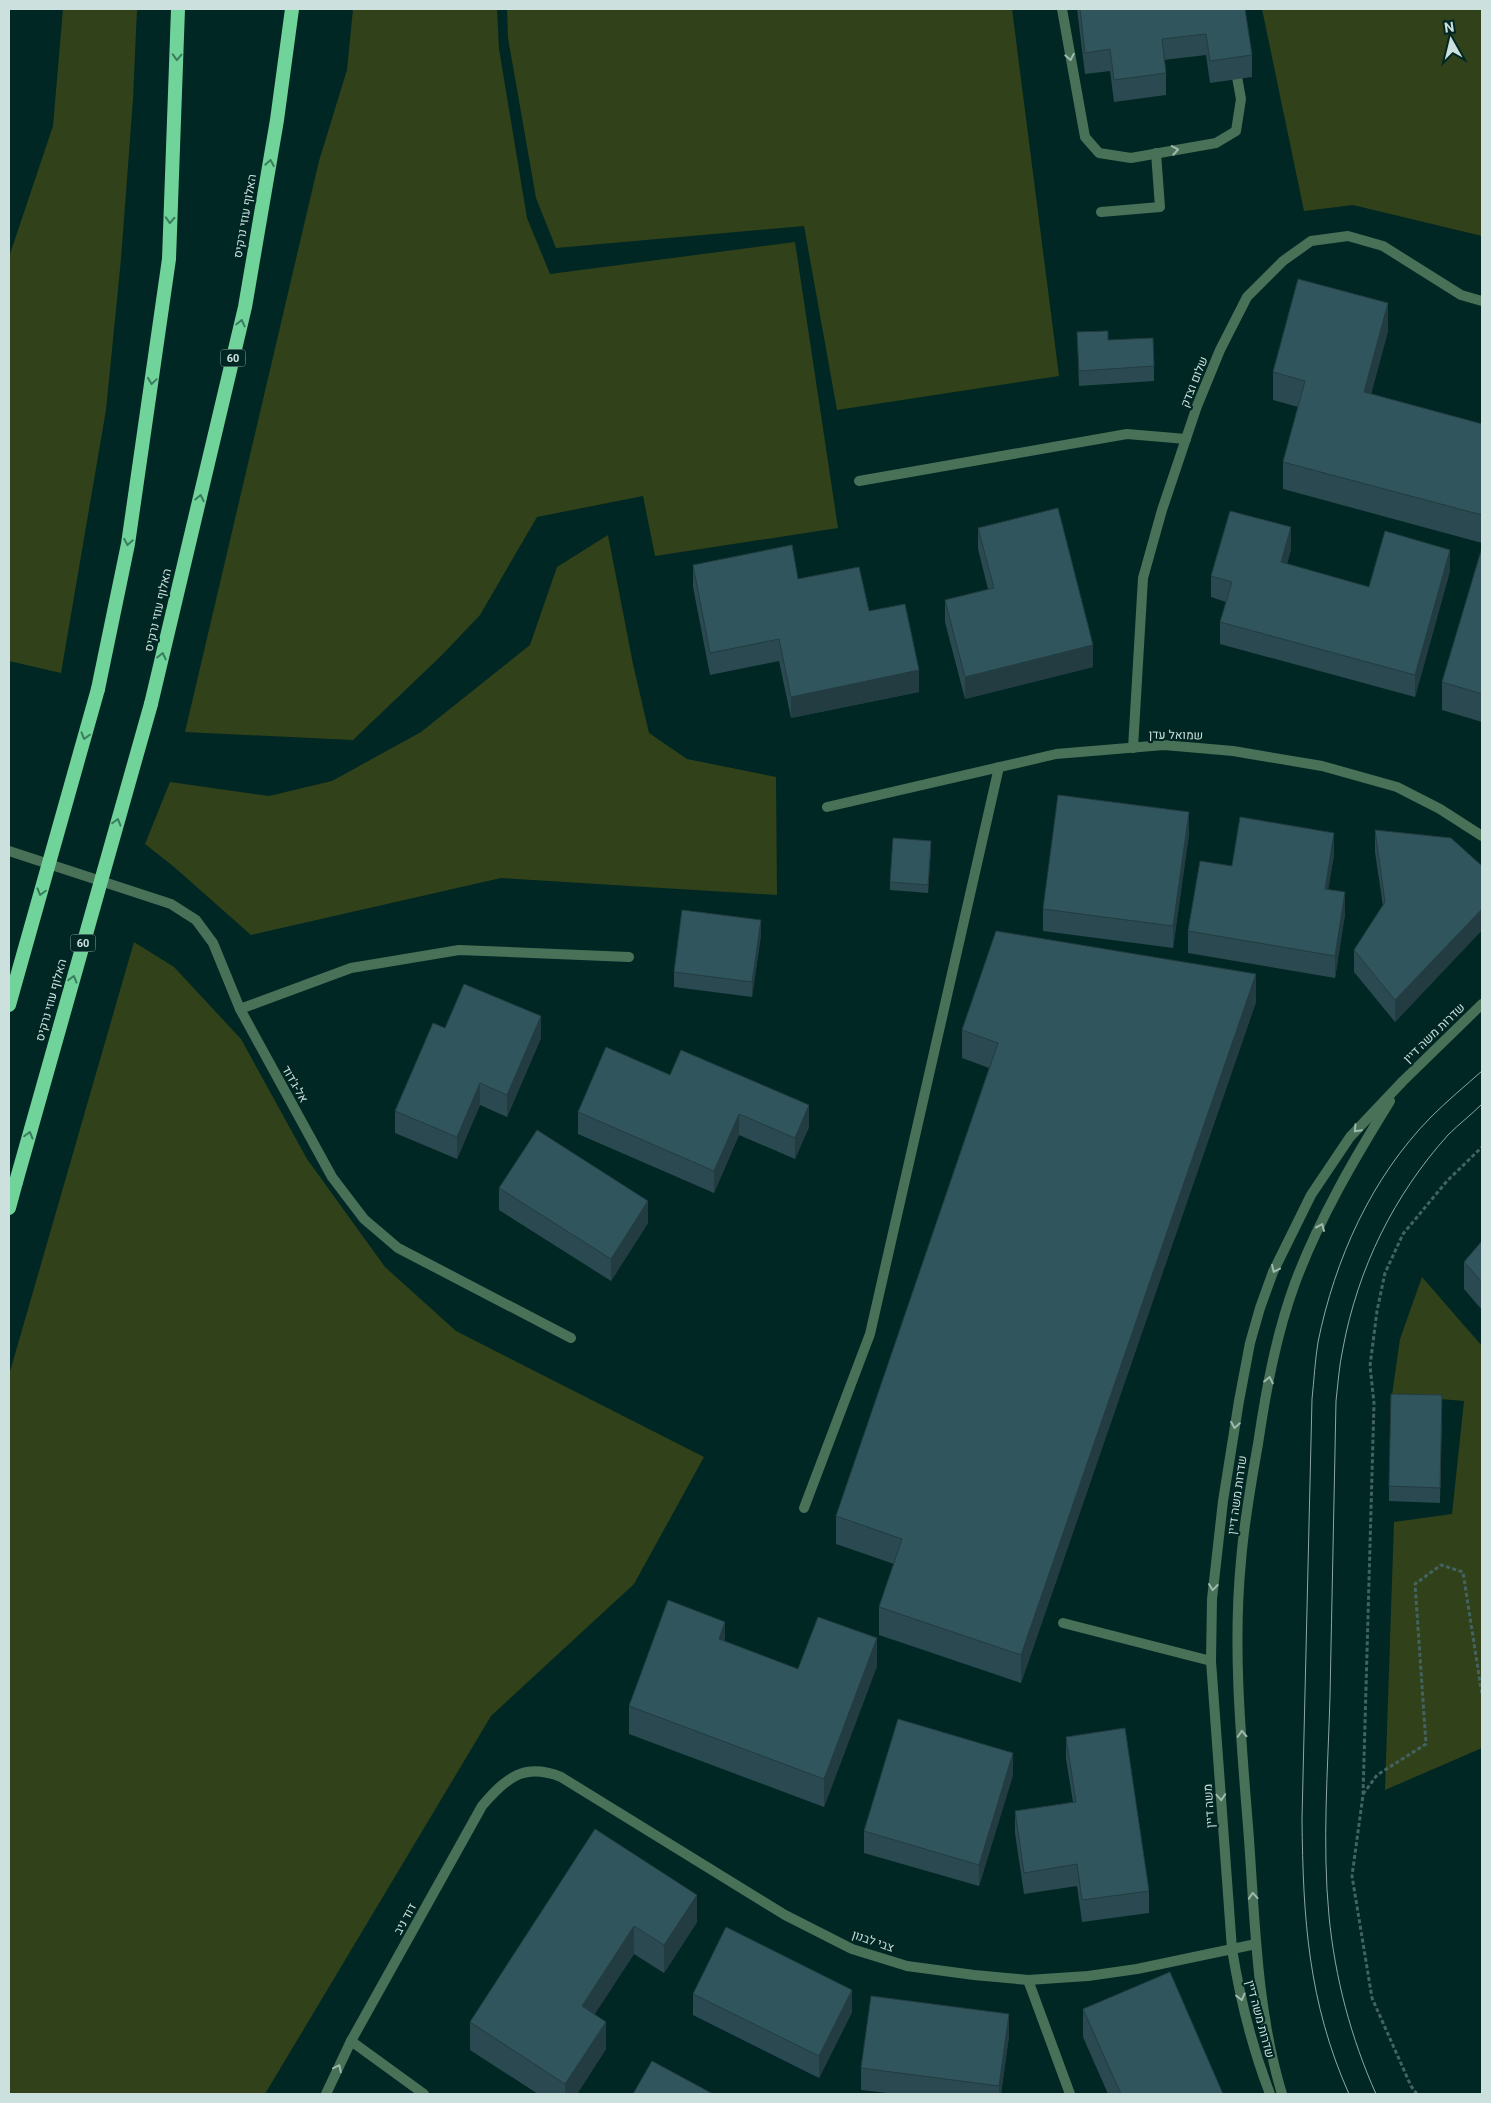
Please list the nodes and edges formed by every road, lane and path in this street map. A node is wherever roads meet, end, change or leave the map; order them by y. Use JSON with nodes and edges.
{"nodes":[{"id":1,"x":178,"y":9,"type":"edge"},
{"id":2,"x":292,"y":9,"type":"edge"},
{"id":3,"x":1062,"y":9,"type":"edge"},
{"id":4,"x":1233,"y":54,"type":"edge"},
{"id":5,"x":1156,"y":153,"type":"junction"},
{"id":6,"x":1101,"y":212,"type":"dead end"},
{"id":7,"x":1482,"y":300,"type":"edge"},
{"id":8,"x":1186,"y":438,"type":"junction"},
{"id":9,"x":859,"y":481,"type":"dead end"},
{"id":10,"x":1133,"y":748,"type":"junction"},
{"id":11,"x":999,"y":766,"type":"junction"},
{"id":12,"x":827,"y":807,"type":"dead end"},
{"id":13,"x":1482,"y":836,"type":"edge"},
{"id":14,"x":9,"y":851,"type":"edge"},
{"id":15,"x":629,"y":957,"type":"dead end"},
{"id":16,"x":1482,"y":1004,"type":"edge"},
{"id":17,"x":9,"y":1005,"type":"edge"},
{"id":18,"x":240,"y":1009,"type":"junction"},
{"id":19,"x":1402,"y":1081,"type":"junction"},
{"id":20,"x":1482,"y":1148,"type":"edge"},
{"id":21,"x":9,"y":1208,"type":"edge"},
{"id":22,"x":571,"y":1338,"type":"dead end"},
{"id":23,"x":804,"y":1508,"type":"dead end"},
{"id":24,"x":1063,"y":1623,"type":"dead end"},
{"id":25,"x":1212,"y":1661,"type":"junction"},
{"id":26,"x":1482,"y":1695,"type":"edge"},
{"id":27,"x":525,"y":1771,"type":"joint"},
{"id":28,"x":1362,"y":1795,"type":"junction"},
{"id":29,"x":1256,"y":1944,"type":"junction"},
{"id":30,"x":1232,"y":1949,"type":"junction"},
{"id":31,"x":1028,"y":1980,"type":"junction"},
{"id":32,"x":351,"y":2041,"type":"junction"},
{"id":33,"x":326,"y":2094,"type":"edge"},
{"id":34,"x":424,"y":2094,"type":"edge"},
{"id":35,"x":1070,"y":2094,"type":"edge"},
{"id":36,"x":1270,"y":2094,"type":"edge"},
{"id":37,"x":1282,"y":2094,"type":"edge"},
{"id":38,"x":1416,"y":2094,"type":"edge"}],
"edges":[{"from":1,"to":17,"type":"highway","one_way":true,"bridge":true},
{"from":21,"to":2,"type":"highway","name":"האלוף עוזי נרקיס","number":"60","one_way":true,"bridge":true},
{"from":3,"to":5,"type":"street","one_way":true},
{"from":5,"to":4,"type":"street","one_way":true},
{"from":5,"to":6,"type":"street"},
{"from":7,"to":8,"type":"street","name":"שלום וצדק"},
{"from":8,"to":9,"type":"street"},
{"from":8,"to":10,"type":"street","name":"שלום וצדק"},
{"from":10,"to":11,"type":"street","name":"שמואל עדן"},
{"from":10,"to":13,"type":"street","name":"שמואל עדן"},
{"from":11,"to":12,"type":"street","name":"שמואל עדן"},
{"from":11,"to":23,"type":"street"},
{"from":14,"to":18,"type":"street","name":"אל-ג'דוד"},
{"from":15,"to":18,"type":"street"},
{"from":16,"to":19,"type":"street","name":"שדרות משה דיין"},
{"from":18,"to":22,"type":"street","name":"אל-ג'דוד"},
{"from":19,"to":25,"type":"street","name":"שדרות משה דיין","one_way":true},
{"from":29,"to":19,"type":"street","name":"שדרות משה דיין","one_way":true},
{"from":20,"to":28,"type":"path"},
{"from":24,"to":25,"type":"street"},
{"from":25,"to":30,"type":"street","name":"משה דיין","one_way":true},
{"from":26,"to":28,"type":"path"},
{"from":27,"to":31,"type":"street","name":"צבי לבנון"},
{"from":27,"to":32,"type":"street","name":"דוד ניב"},
{"from":28,"to":38,"type":"path"},
{"from":29,"to":30,"type":"street","name":"צבי לבנון"},
{"from":29,"to":37,"type":"street"},
{"from":30,"to":31,"type":"street","name":"צבי לבנון"},
{"from":30,"to":36,"type":"street","name":"שדרות משה דיין","one_way":true},
{"from":31,"to":35,"type":"street"},
{"from":33,"to":32,"type":"street","name":"דוד ניב","one_way":true},
{"from":32,"to":34,"type":"street"}]}
